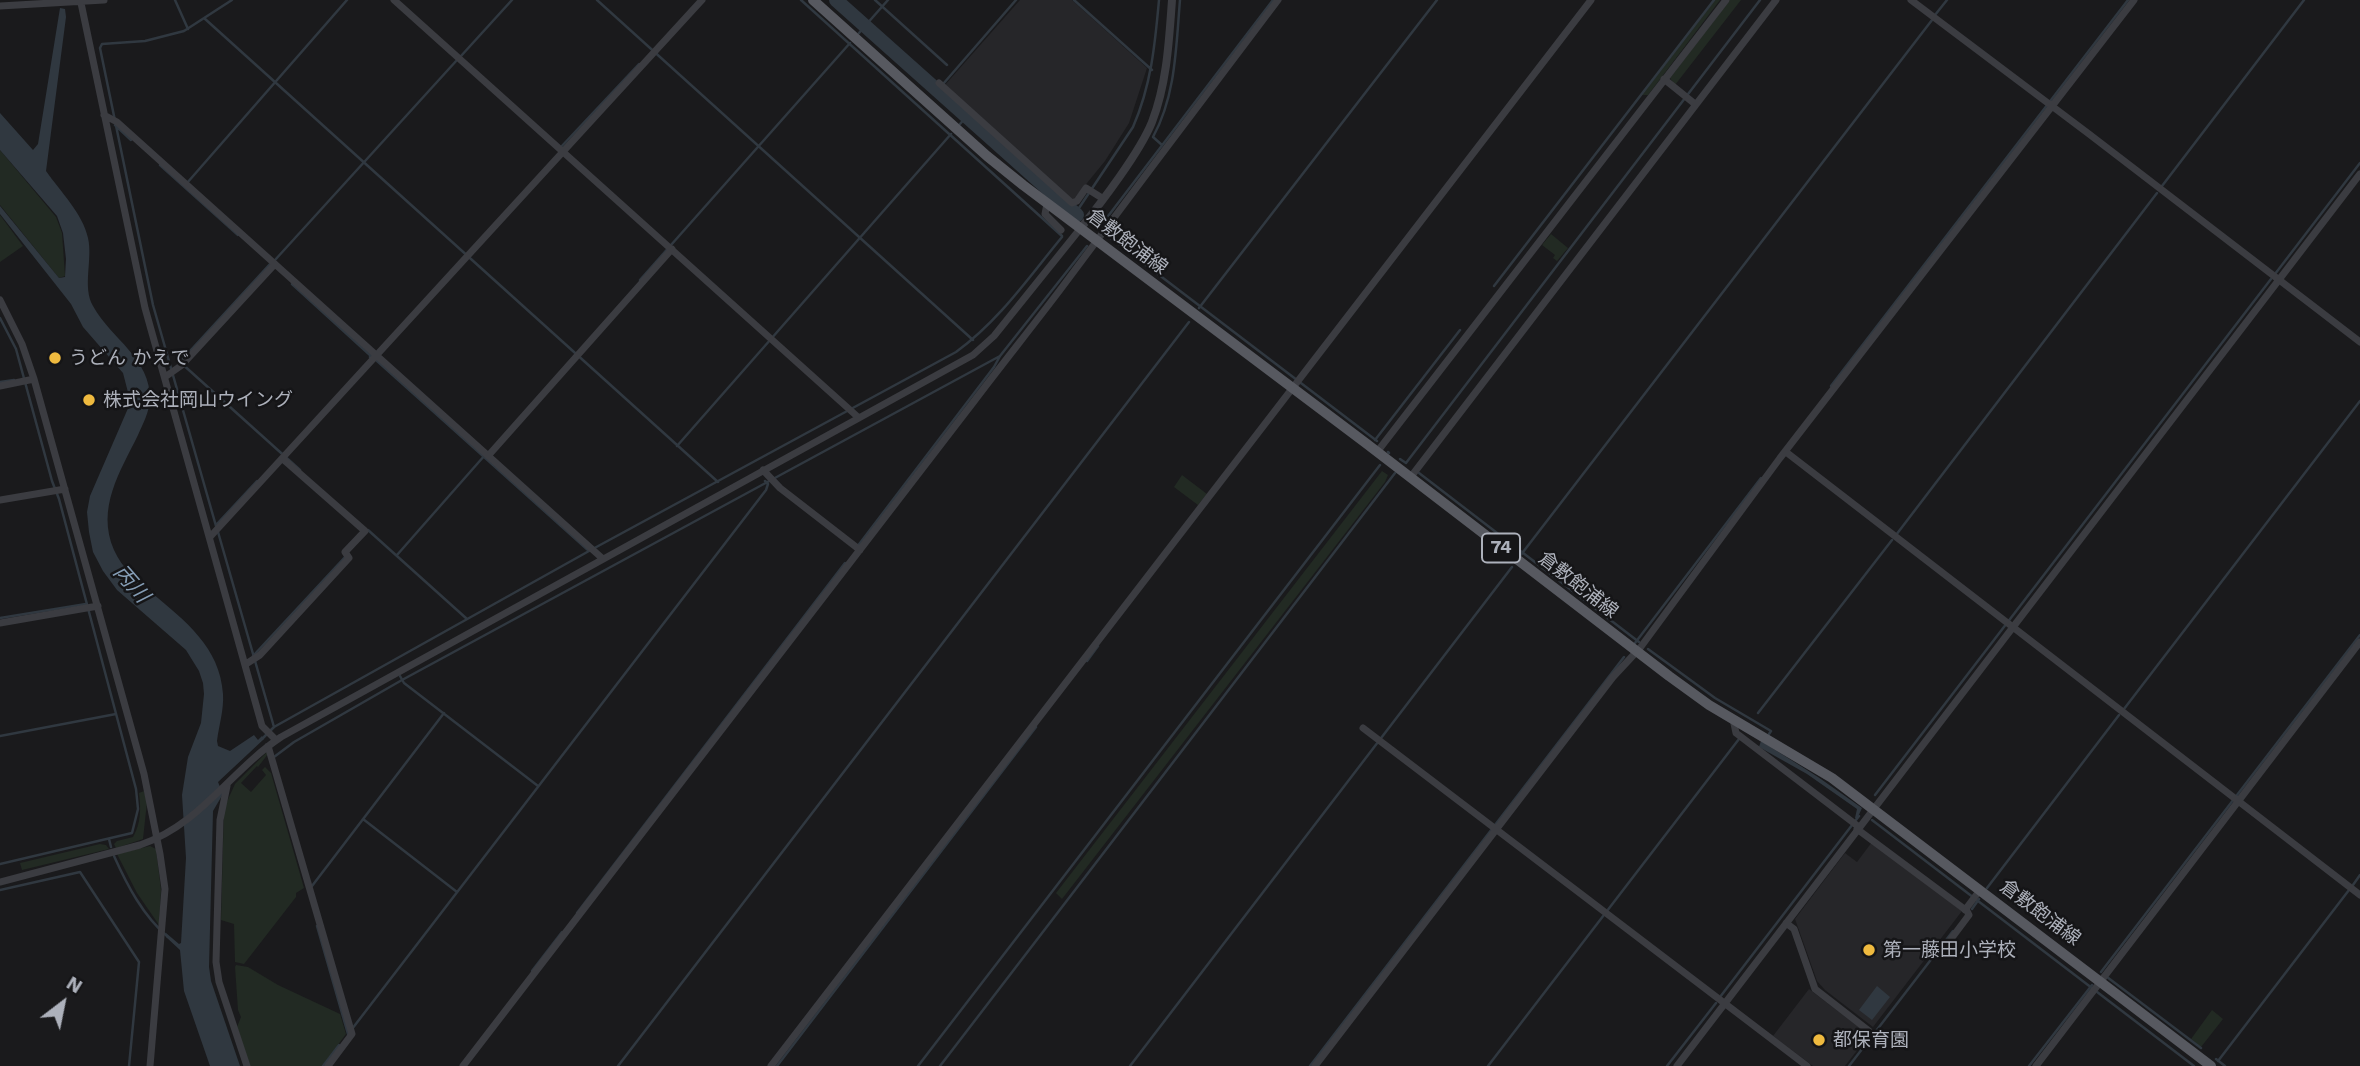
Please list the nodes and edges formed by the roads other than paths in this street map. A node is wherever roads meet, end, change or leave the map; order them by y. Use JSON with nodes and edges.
{"nodes":[{"id":1,"x":104,"y":0,"type":"edge"},
{"id":2,"x":394,"y":0,"type":"edge"},
{"id":3,"x":702,"y":0,"type":"edge"},
{"id":4,"x":813,"y":0,"type":"edge"},
{"id":5,"x":1172,"y":0,"type":"edge"},
{"id":6,"x":1278,"y":0,"type":"edge"},
{"id":7,"x":1591,"y":0,"type":"edge"},
{"id":8,"x":1726,"y":0,"type":"edge"},
{"id":9,"x":1776,"y":0,"type":"edge"},
{"id":10,"x":1911,"y":0,"type":"edge"},
{"id":11,"x":2134,"y":0,"type":"edge"},
{"id":12,"x":81,"y":3,"type":"junction"},
{"id":13,"x":0,"y":6,"type":"edge"},
{"id":14,"x":1664,"y":79,"type":"junction"},
{"id":15,"x":941,"y":85,"type":"dead end"},
{"id":16,"x":1695,"y":104,"type":"junction"},
{"id":17,"x":2050,"y":104,"type":"junction"},
{"id":18,"x":104,"y":115,"type":"junction"},
{"id":19,"x":561,"y":151,"type":"junction"},
{"id":20,"x":2360,"y":174,"type":"edge"},
{"id":21,"x":1102,"y":198,"type":"junction"},
{"id":22,"x":1047,"y":204,"type":"junction"},
{"id":23,"x":1085,"y":223,"type":"junction"},
{"id":24,"x":1061,"y":230,"type":"dead end"},
{"id":25,"x":1100,"y":235,"type":"junction"},
{"id":26,"x":670,"y":249,"type":"junction"},
{"id":27,"x":273,"y":265,"type":"junction"},
{"id":28,"x":2279,"y":280,"type":"junction"},
{"id":29,"x":0,"y":300,"type":"edge"},
{"id":30,"x":2360,"y":342,"type":"edge"},
{"id":31,"x":376,"y":355,"type":"junction"},
{"id":32,"x":175,"y":370,"type":"junction"},
{"id":33,"x":27,"y":380,"type":"junction"},
{"id":34,"x":1296,"y":383,"type":"junction"},
{"id":35,"x":0,"y":386,"type":"edge"},
{"id":36,"x":853,"y":413,"type":"junction"},
{"id":37,"x":1377,"y":452,"type":"junction"},
{"id":38,"x":1786,"y":452,"type":"junction"},
{"id":39,"x":486,"y":455,"type":"junction"},
{"id":40,"x":284,"y":457,"type":"junction"},
{"id":41,"x":768,"y":476,"type":"junction"},
{"id":42,"x":1410,"y":478,"type":"junction"},
{"id":43,"x":59,"y":490,"type":"junction"},
{"id":44,"x":0,"y":500,"type":"edge"},
{"id":45,"x":215,"y":531,"type":"junction"},
{"id":46,"x":858,"y":549,"type":"junction"},
{"id":47,"x":603,"y":559,"type":"junction"},
{"id":48,"x":91,"y":607,"type":"junction"},
{"id":49,"x":0,"y":623,"type":"edge"},
{"id":50,"x":2009,"y":624,"type":"junction"},
{"id":51,"x":2360,"y":642,"type":"edge"},
{"id":52,"x":1636,"y":651,"type":"junction"},
{"id":53,"x":251,"y":661,"type":"junction"},
{"id":54,"x":1732,"y":719,"type":"junction"},
{"id":55,"x":1363,"y":728,"type":"dead end"},
{"id":56,"x":270,"y":735,"type":"junction"},
{"id":57,"x":268,"y":746,"type":"junction"},
{"id":58,"x":225,"y":788,"type":"junction"},
{"id":59,"x":2236,"y":799,"type":"junction"},
{"id":60,"x":1873,"y":809,"type":"junction"},
{"id":61,"x":1856,"y":825,"type":"junction"},
{"id":62,"x":1494,"y":827,"type":"junction"},
{"id":63,"x":160,"y":837,"type":"junction"},
{"id":64,"x":0,"y":882,"type":"edge"},
{"id":65,"x":2360,"y":895,"type":"edge"},
{"id":66,"x":1975,"y":896,"type":"junction"},
{"id":67,"x":1965,"y":910,"type":"junction"},
{"id":68,"x":1786,"y":923,"type":"junction"},
{"id":69,"x":1951,"y":939,"type":"dead end"},
{"id":70,"x":2096,"y":987,"type":"junction"},
{"id":71,"x":1724,"y":1004,"type":"junction"},
{"id":72,"x":1869,"y":1031,"type":"dead end"},
{"id":73,"x":150,"y":1066,"type":"edge"},
{"id":74,"x":247,"y":1066,"type":"edge"},
{"id":75,"x":328,"y":1066,"type":"edge"},
{"id":76,"x":464,"y":1066,"type":"edge"},
{"id":77,"x":771,"y":1066,"type":"edge"},
{"id":78,"x":1315,"y":1066,"type":"edge"},
{"id":79,"x":1677,"y":1066,"type":"edge"},
{"id":80,"x":1807,"y":1066,"type":"edge"},
{"id":81,"x":2035,"y":1066,"type":"edge"},
{"id":82,"x":2211,"y":1066,"type":"edge"}],
"edges":[{"from":1,"to":12,"type":"street"},
{"from":2,"to":19,"type":"street"},
{"from":3,"to":19,"type":"street"},
{"from":4,"to":22,"type":"main road","name":"倉敷飽浦線","number":"74"},
{"from":5,"to":21,"type":"street"},
{"from":6,"to":25,"type":"street"},
{"from":7,"to":34,"type":"street"},
{"from":8,"to":14,"type":"street"},
{"from":9,"to":16,"type":"street"},
{"from":10,"to":17,"type":"street"},
{"from":11,"to":17,"type":"street"},
{"from":12,"to":13,"type":"street"},
{"from":12,"to":18,"type":"street"},
{"from":14,"to":16,"type":"street"},
{"from":14,"to":37,"type":"street"},
{"from":15,"to":21,"type":"street"},
{"from":16,"to":42,"type":"street"},
{"from":17,"to":28,"type":"street"},
{"from":17,"to":38,"type":"street"},
{"from":18,"to":27,"type":"street"},
{"from":18,"to":32,"type":"street"},
{"from":19,"to":26,"type":"street"},
{"from":19,"to":31,"type":"street"},
{"from":20,"to":28,"type":"street"},
{"from":21,"to":23,"type":"street"},
{"from":22,"to":23,"type":"main road","name":"倉敷飽浦線","number":"74"},
{"from":22,"to":24,"type":"street"},
{"from":23,"to":25,"type":"main road","name":"倉敷飽浦線","number":"74"},
{"from":23,"to":36,"type":"street"},
{"from":25,"to":34,"type":"main road","name":"倉敷飽浦線","number":"74"},
{"from":25,"to":46,"type":"street"},
{"from":26,"to":36,"type":"street"},
{"from":26,"to":39,"type":"street"},
{"from":27,"to":31,"type":"street"},
{"from":27,"to":32,"type":"street"},
{"from":28,"to":30,"type":"street"},
{"from":28,"to":50,"type":"street"},
{"from":29,"to":33,"type":"street"},
{"from":31,"to":39,"type":"street"},
{"from":31,"to":40,"type":"street"},
{"from":32,"to":45,"type":"street"},
{"from":33,"to":35,"type":"street"},
{"from":33,"to":43,"type":"street"},
{"from":34,"to":37,"type":"main road","name":"倉敷飽浦線","number":"74"},
{"from":34,"to":77,"type":"street"},
{"from":36,"to":41,"type":"street"},
{"from":37,"to":42,"type":"main road","name":"倉敷飽浦線","number":"74"},
{"from":38,"to":50,"type":"street"},
{"from":38,"to":52,"type":"street"},
{"from":39,"to":47,"type":"street"},
{"from":40,"to":45,"type":"street"},
{"from":40,"to":53,"type":"street"},
{"from":41,"to":46,"type":"street"},
{"from":41,"to":47,"type":"street"},
{"from":42,"to":52,"type":"main road","name":"倉敷飽浦線","number":"74"},
{"from":43,"to":44,"type":"street"},
{"from":43,"to":48,"type":"street"},
{"from":45,"to":53,"type":"street"},
{"from":46,"to":76,"type":"street"},
{"from":47,"to":56,"type":"street"},
{"from":48,"to":49,"type":"street"},
{"from":48,"to":63,"type":"street"},
{"from":50,"to":59,"type":"street"},
{"from":50,"to":60,"type":"street"},
{"from":51,"to":59,"type":"street"},
{"from":52,"to":54,"type":"main road","name":"倉敷飽浦線","number":"74"},
{"from":52,"to":62,"type":"street"},
{"from":53,"to":56,"type":"street"},
{"from":54,"to":60,"type":"main road","name":"倉敷飽浦線","number":"74"},
{"from":54,"to":61,"type":"street"},
{"from":55,"to":62,"type":"street"},
{"from":56,"to":57,"type":"street"},
{"from":57,"to":58,"type":"street"},
{"from":57,"to":75,"type":"street"},
{"from":58,"to":63,"type":"street"},
{"from":58,"to":74,"type":"street"},
{"from":59,"to":65,"type":"street"},
{"from":59,"to":70,"type":"street"},
{"from":60,"to":61,"type":"street"},
{"from":60,"to":66,"type":"main road","name":"倉敷飽浦線","number":"74"},
{"from":61,"to":67,"type":"street"},
{"from":61,"to":68,"type":"street"},
{"from":62,"to":71,"type":"street"},
{"from":62,"to":78,"type":"street"},
{"from":63,"to":64,"type":"street"},
{"from":63,"to":73,"type":"street"},
{"from":66,"to":67,"type":"street"},
{"from":66,"to":70,"type":"main road","name":"倉敷飽浦線","number":"74"},
{"from":67,"to":69,"type":"street"},
{"from":68,"to":71,"type":"street"},
{"from":68,"to":72,"type":"street"},
{"from":70,"to":81,"type":"street"},
{"from":70,"to":82,"type":"main road","name":"倉敷飽浦線","number":"74"},
{"from":71,"to":79,"type":"street"},
{"from":71,"to":80,"type":"street"}]}
